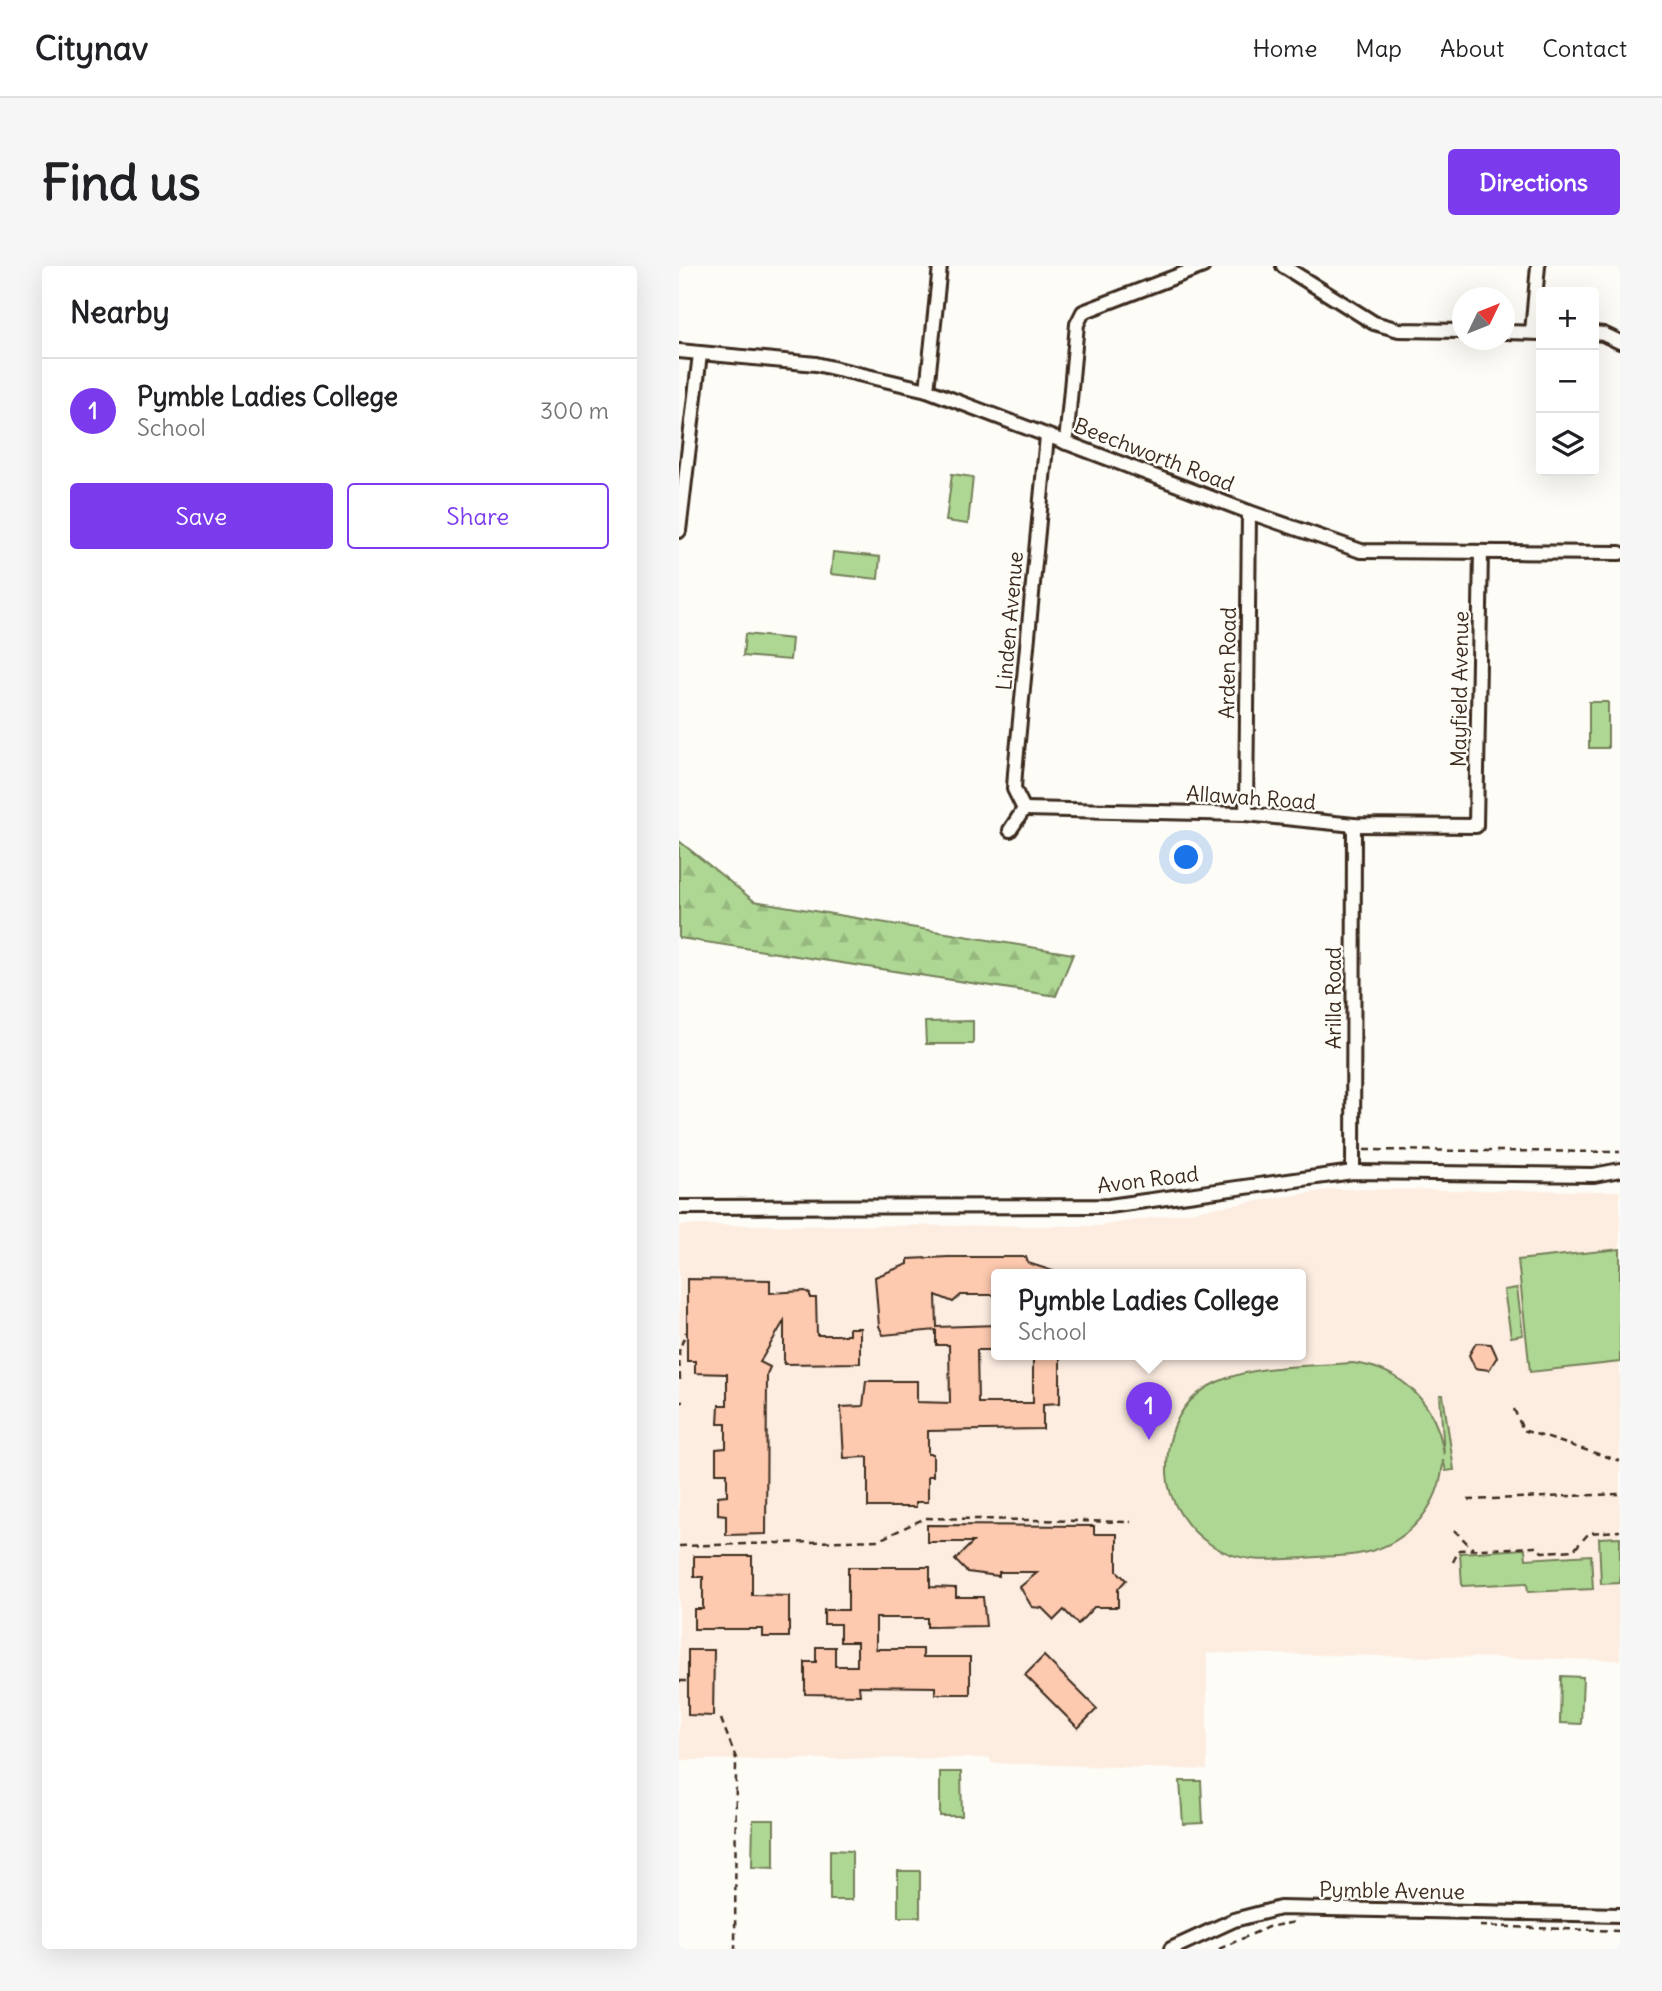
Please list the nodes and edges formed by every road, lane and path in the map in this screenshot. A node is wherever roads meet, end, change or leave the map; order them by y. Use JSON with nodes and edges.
{"nodes":[{"id":1,"x":940,"y":266,"type":"edge"},
{"id":2,"x":1203,"y":266,"type":"edge"},
{"id":3,"x":1283,"y":266,"type":"edge"},
{"id":4,"x":1538,"y":266,"type":"edge"},
{"id":5,"x":1538,"y":287,"type":"edge"},
{"id":6,"x":1452,"y":331,"type":"edge"},
{"id":7,"x":1515,"y":332,"type":"edge"},
{"id":8,"x":1536,"y":332,"type":"edge"},
{"id":9,"x":1599,"y":334,"type":"edge"},
{"id":10,"x":1620,"y":342,"type":"edge"},
{"id":11,"x":679,"y":352,"type":"edge"},
{"id":12,"x":700,"y":354,"type":"junction"},
{"id":13,"x":927,"y":390,"type":"junction"},
{"id":14,"x":1047,"y":436,"type":"junction"},
{"id":15,"x":1066,"y":443,"type":"junction"},
{"id":16,"x":1249,"y":512,"type":"junction"},
{"id":17,"x":679,"y":531,"type":"edge"},
{"id":18,"x":1482,"y":552,"type":"junction"},
{"id":19,"x":1620,"y":553,"type":"edge"},
{"id":20,"x":1024,"y":809,"type":"junction"},
{"id":21,"x":1246,"y":814,"type":"junction"},
{"id":22,"x":1354,"y":825,"type":"junction"},
{"id":23,"x":1476,"y":826,"type":"joint"},
{"id":24,"x":1010,"y":830,"type":"dead end"},
{"id":25,"x":1362,"y":1150,"type":"dead end"},
{"id":26,"x":1620,"y":1152,"type":"edge"},
{"id":27,"x":1620,"y":1170,"type":"edge"},
{"id":28,"x":1353,"y":1172,"type":"junction"},
{"id":29,"x":679,"y":1207,"type":"edge"},
{"id":30,"x":686,"y":1332,"type":"dead end"},
{"id":31,"x":680,"y":1380,"type":"edge"},
{"id":32,"x":1514,"y":1409,"type":"dead end"},
{"id":33,"x":1620,"y":1461,"type":"edge"},
{"id":34,"x":1620,"y":1494,"type":"edge"},
{"id":35,"x":1468,"y":1500,"type":"dead end"},
{"id":36,"x":1131,"y":1522,"type":"dead end"},
{"id":37,"x":1454,"y":1530,"type":"dead end"},
{"id":38,"x":1620,"y":1531,"type":"edge"},
{"id":39,"x":679,"y":1546,"type":"edge"},
{"id":40,"x":1474,"y":1550,"type":"junction"},
{"id":41,"x":1453,"y":1562,"type":"dead end"},
{"id":42,"x":679,"y":1681,"type":"edge"},
{"id":43,"x":687,"y":1681,"type":"dead end"},
{"id":44,"x":721,"y":1719,"type":"dead end"},
{"id":45,"x":1620,"y":1915,"type":"edge"},
{"id":46,"x":1307,"y":1919,"type":"dead end"},
{"id":47,"x":1473,"y":1926,"type":"dead end"},
{"id":48,"x":1620,"y":1931,"type":"edge"},
{"id":49,"x":735,"y":1949,"type":"edge"},
{"id":50,"x":1171,"y":1949,"type":"edge"},
{"id":51,"x":1219,"y":1949,"type":"edge"}],
"edges":[{"from":1,"to":13,"type":"street"},
{"from":2,"to":15,"type":"street"},
{"from":3,"to":6,"type":"street"},
{"from":4,"to":5,"type":"street"},
{"from":7,"to":8,"type":"street"},
{"from":9,"to":10,"type":"street"},
{"from":11,"to":12,"type":"street","name":"Beechworth Road"},
{"from":12,"to":13,"type":"street","name":"Beechworth Road"},
{"from":12,"to":17,"type":"street"},
{"from":13,"to":14,"type":"street","name":"Beechworth Road"},
{"from":14,"to":15,"type":"street","name":"Beechworth Road"},
{"from":14,"to":20,"type":"street","name":"Linden Avenue"},
{"from":15,"to":16,"type":"street","name":"Beechworth Road"},
{"from":16,"to":18,"type":"street","name":"Beechworth Road"},
{"from":16,"to":21,"type":"street","name":"Arden Road"},
{"from":18,"to":19,"type":"street","name":"Beechworth Road"},
{"from":18,"to":23,"type":"street","name":"Mayfield Avenue"},
{"from":20,"to":21,"type":"street","name":"Allawah Road"},
{"from":20,"to":24,"type":"street"},
{"from":21,"to":22,"type":"street","name":"Allawah Road"},
{"from":22,"to":23,"type":"street","name":"Allawah Road"},
{"from":22,"to":28,"type":"street","name":"Arilla Road"},
{"from":25,"to":26,"type":"path"},
{"from":27,"to":28,"type":"street","name":"Avon Road"},
{"from":28,"to":29,"type":"street","name":"Avon Road"},
{"from":30,"to":31,"type":"path"},
{"from":32,"to":33,"type":"path"},
{"from":34,"to":35,"type":"path"},
{"from":36,"to":39,"type":"path"},
{"from":37,"to":40,"type":"path"},
{"from":38,"to":40,"type":"path"},
{"from":40,"to":41,"type":"path"},
{"from":42,"to":43,"type":"path"},
{"from":44,"to":49,"type":"path"},
{"from":45,"to":50,"type":"street","name":"Pymble Avenue"},
{"from":46,"to":51,"type":"path"},
{"from":47,"to":48,"type":"path"}]}
